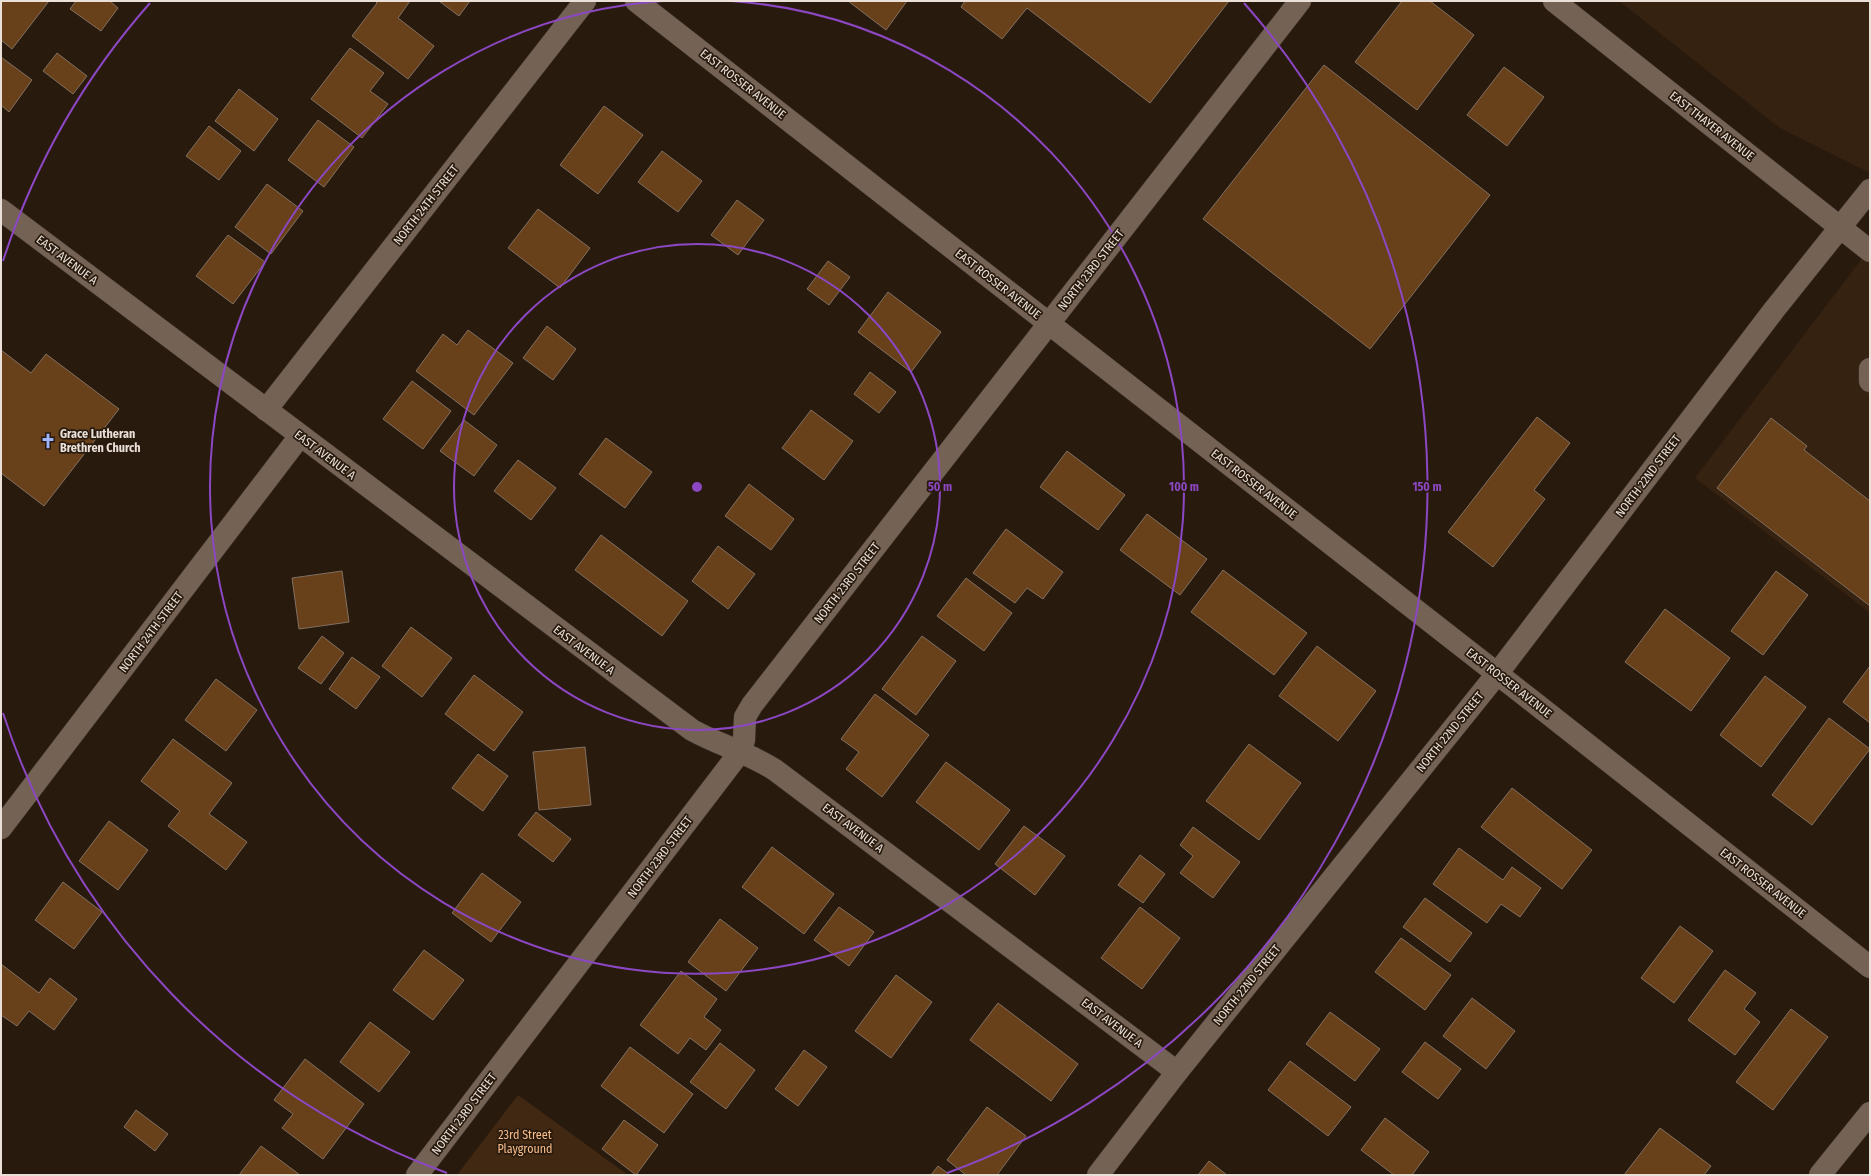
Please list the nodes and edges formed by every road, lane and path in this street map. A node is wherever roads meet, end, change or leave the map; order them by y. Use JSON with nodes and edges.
{"nodes":[{"id":1,"x":585,"y":1,"type":"edge"},
{"id":2,"x":636,"y":1,"type":"edge"},
{"id":3,"x":1300,"y":1,"type":"edge"},
{"id":4,"x":1554,"y":1,"type":"edge"},
{"id":5,"x":1870,"y":190,"type":"edge"},
{"id":6,"x":1,"y":210,"type":"edge"},
{"id":7,"x":1840,"y":228,"type":"junction"},
{"id":8,"x":1870,"y":251,"type":"edge"},
{"id":9,"x":1050,"y":324,"type":"junction"},
{"id":10,"x":1870,"y":369,"type":"edge"},
{"id":11,"x":1870,"y":381,"type":"edge"},
{"id":12,"x":266,"y":410,"type":"junction"},
{"id":13,"x":300,"y":436,"type":"junction"},
{"id":14,"x":1497,"y":674,"type":"junction"},
{"id":15,"x":740,"y":752,"type":"junction"},
{"id":16,"x":1,"y":828,"type":"edge"},
{"id":17,"x":1870,"y":967,"type":"edge"},
{"id":18,"x":1178,"y":1072,"type":"junction"},
{"id":19,"x":1870,"y":1113,"type":"edge"},
{"id":20,"x":417,"y":1175,"type":"edge"},
{"id":21,"x":1098,"y":1175,"type":"edge"},
{"id":22,"x":1820,"y":1175,"type":"edge"}],
"edges":[{"from":1,"to":12,"type":"street","name":"NORTH 24TH STREET"},
{"from":2,"to":9,"type":"street","name":"EAST ROSSER AVENUE"},
{"from":3,"to":9,"type":"street","name":"NORTH 23RD STREET"},
{"from":4,"to":7,"type":"street","name":"EAST THAYER AVENUE"},
{"from":5,"to":7,"type":"street","name":"NORTH 22ND STREET"},
{"from":6,"to":12,"type":"street","name":"EAST AVENUE A"},
{"from":7,"to":8,"type":"street","name":"EAST THAYER AVENUE"},
{"from":7,"to":14,"type":"street","name":"NORTH 22ND STREET"},
{"from":9,"to":14,"type":"street","name":"EAST ROSSER AVENUE"},
{"from":9,"to":15,"type":"street","name":"NORTH 23RD STREET"},
{"from":10,"to":11,"type":"street"},
{"from":12,"to":13,"type":"street","name":"EAST AVENUE A"},
{"from":13,"to":15,"type":"street","name":"EAST AVENUE A"},
{"from":13,"to":16,"type":"street","name":"NORTH 24TH STREET"},
{"from":14,"to":17,"type":"street","name":"EAST ROSSER AVENUE"},
{"from":14,"to":18,"type":"street","name":"NORTH 22ND STREET"},
{"from":15,"to":18,"type":"street","name":"EAST AVENUE A"},
{"from":15,"to":20,"type":"street","name":"NORTH 23RD STREET"},
{"from":18,"to":21,"type":"street","name":"NORTH 22ND STREET"},
{"from":19,"to":22,"type":"street"}]}
